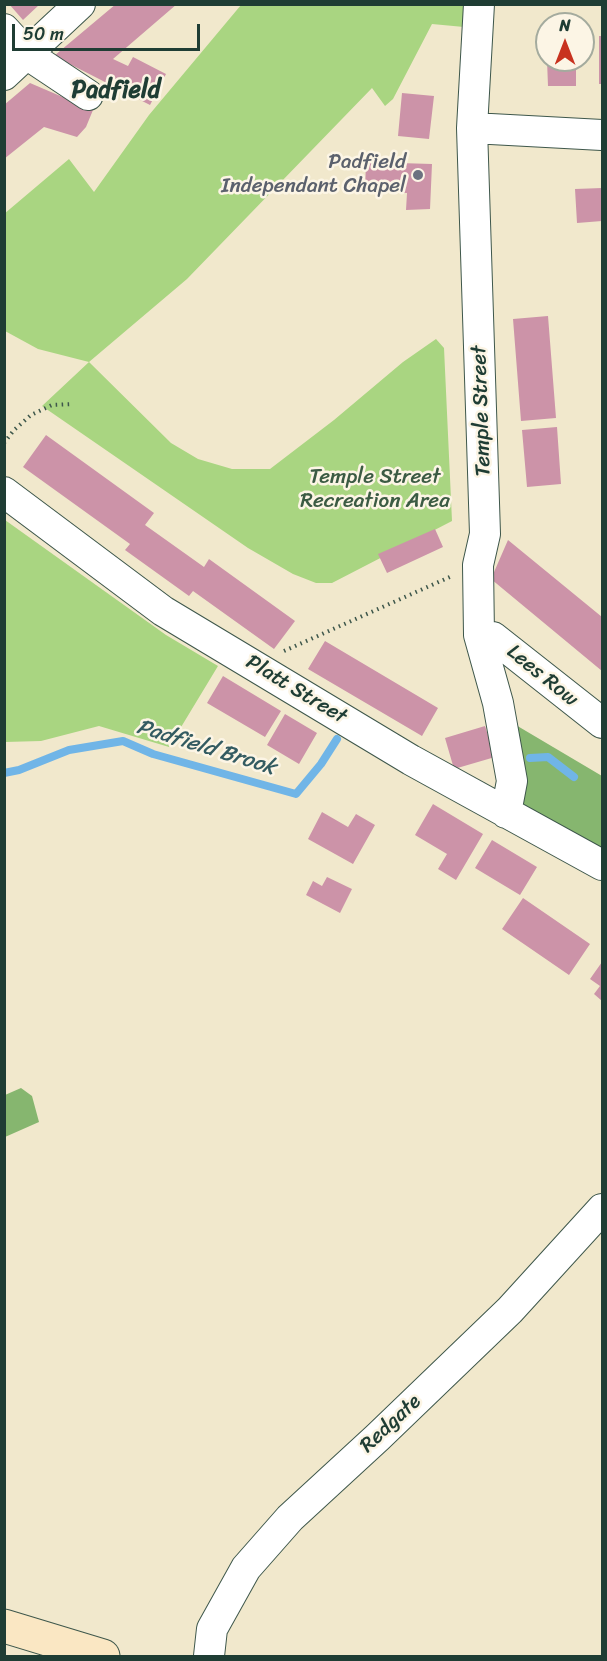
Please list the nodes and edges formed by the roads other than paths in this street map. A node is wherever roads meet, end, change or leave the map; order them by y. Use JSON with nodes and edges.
{"nodes":[{"id":1,"x":80,"y":4,"type":"edge"},
{"id":2,"x":479,"y":4,"type":"edge"},
{"id":3,"x":4,"y":29,"type":"edge"},
{"id":4,"x":28,"y":55,"type":"junction"},
{"id":5,"x":4,"y":75,"type":"edge"},
{"id":6,"x":88,"y":95,"type":"dead end"},
{"id":7,"x":472,"y":128,"type":"junction"},
{"id":8,"x":603,"y":135,"type":"edge"},
{"id":9,"x":4,"y":492,"type":"edge"},
{"id":10,"x":479,"y":635,"type":"junction"},
{"id":11,"x":603,"y":723,"type":"edge"},
{"id":12,"x":506,"y":813,"type":"junction"},
{"id":13,"x":603,"y":865,"type":"edge"},
{"id":14,"x":603,"y":1209,"type":"edge"},
{"id":15,"x":4,"y":1626,"type":"edge"},
{"id":16,"x":103,"y":1656,"type":"edge"},
{"id":17,"x":209,"y":1656,"type":"edge"}],
"edges":[{"from":1,"to":4,"type":"street"},
{"from":2,"to":7,"type":"street","name":"Temple Street"},
{"from":3,"to":4,"type":"street"},
{"from":4,"to":5,"type":"street"},
{"from":4,"to":6,"type":"street"},
{"from":7,"to":8,"type":"street"},
{"from":7,"to":10,"type":"street","name":"Temple Street"},
{"from":9,"to":12,"type":"street","name":"Platt Street"},
{"from":10,"to":11,"type":"street","name":"Lees Row"},
{"from":10,"to":12,"type":"street","name":"Temple Street"},
{"from":12,"to":13,"type":"street","name":"Platt Street"},
{"from":14,"to":17,"type":"street","name":"Redgate"},
{"from":15,"to":16,"type":"street"}]}
